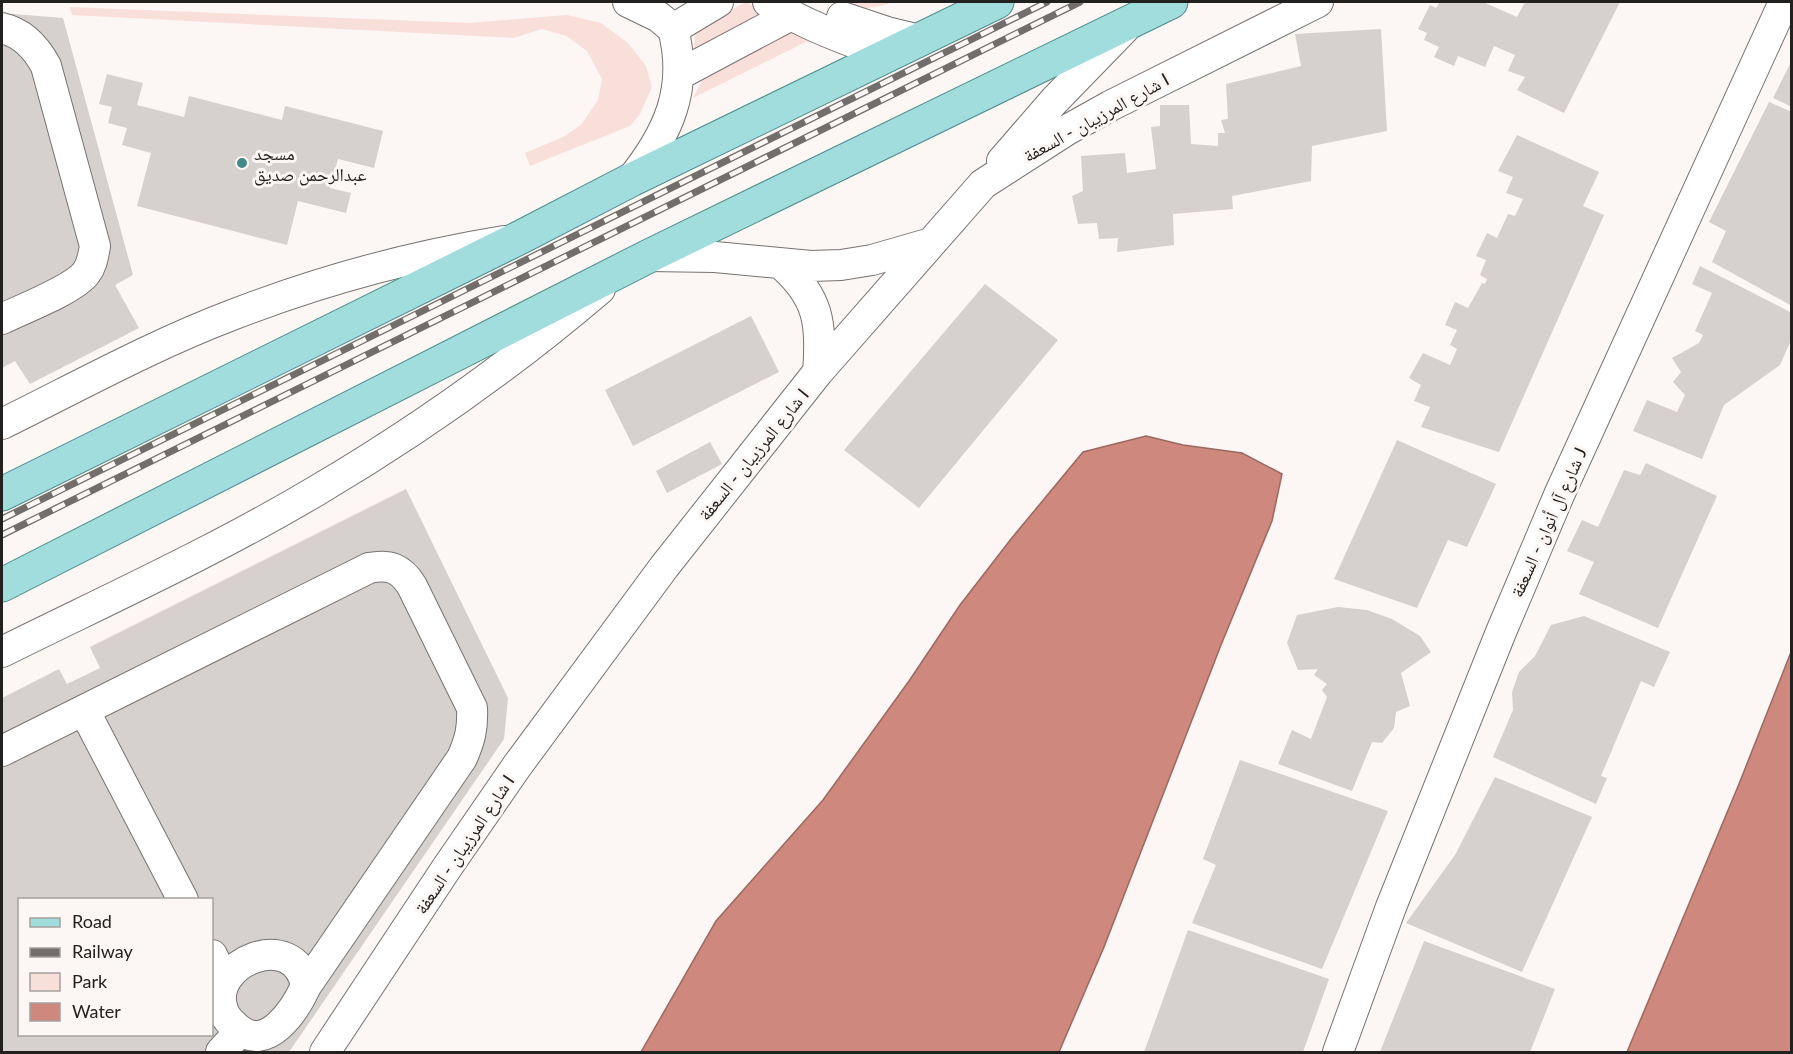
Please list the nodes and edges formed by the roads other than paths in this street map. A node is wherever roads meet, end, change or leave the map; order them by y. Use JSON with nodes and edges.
{"nodes":[{"id":1,"x":628,"y":2,"type":"edge"},
{"id":2,"x":718,"y":2,"type":"edge"},
{"id":3,"x":997,"y":2,"type":"edge"},
{"id":4,"x":1171,"y":2,"type":"edge"},
{"id":5,"x":1318,"y":2,"type":"edge"},
{"id":6,"x":1784,"y":2,"type":"edge"},
{"id":7,"x":789,"y":6,"type":"edge"},
{"id":8,"x":1130,"y":23,"type":"junction"},
{"id":9,"x":2,"y":28,"type":"edge"},
{"id":10,"x":673,"y":29,"type":"junction"},
{"id":11,"x":920,"y":40,"type":"junction"},
{"id":12,"x":889,"y":55,"type":"junction"},
{"id":13,"x":680,"y":74,"type":"junction"},
{"id":14,"x":631,"y":180,"type":"junction"},
{"id":15,"x":983,"y":184,"type":"junction"},
{"id":16,"x":519,"y":238,"type":"junction"},
{"id":17,"x":931,"y":243,"type":"junction"},
{"id":18,"x":636,"y":262,"type":"junction"},
{"id":19,"x":781,"y":264,"type":"junction"},
{"id":20,"x":2,"y":320,"type":"edge"},
{"id":21,"x":818,"y":372,"type":"junction"},
{"id":22,"x":2,"y":424,"type":"edge"},
{"id":23,"x":2,"y":494,"type":"edge"},
{"id":24,"x":2,"y":585,"type":"edge"},
{"id":25,"x":2,"y":652,"type":"edge"},
{"id":26,"x":84,"y":710,"type":"junction"},
{"id":27,"x":2,"y":751,"type":"edge"},
{"id":28,"x":182,"y":898,"type":"edge"},
{"id":29,"x":218,"y":968,"type":"edge"},
{"id":30,"x":306,"y":986,"type":"junction"},
{"id":31,"x":247,"y":1043,"type":"edge"},
{"id":32,"x":325,"y":1053,"type":"edge"},
{"id":33,"x":1338,"y":1053,"type":"edge"}],
"edges":[{"from":1,"to":10,"type":"street"},
{"from":2,"to":10,"type":"street"},
{"from":3,"to":11,"type":"main road"},
{"from":4,"to":8,"type":"main road"},
{"from":5,"to":15,"type":"street","name":"شارع المرزيبان - السعفة I"},
{"from":6,"to":33,"type":"street","name":"شارع آل أنوان - السعفة J"},
{"from":7,"to":11,"type":"street"},
{"from":7,"to":12,"type":"street"},
{"from":7,"to":13,"type":"street"},
{"from":8,"to":15,"type":"street"},
{"from":8,"to":18,"type":"main road"},
{"from":9,"to":20,"type":"street"},
{"from":10,"to":13,"type":"street"},
{"from":11,"to":12,"type":"main road"},
{"from":12,"to":14,"type":"main road"},
{"from":13,"to":14,"type":"street"},
{"from":14,"to":16,"type":"main road"},
{"from":15,"to":17,"type":"street","name":"شارع المرزيبان - السعفة I"},
{"from":16,"to":22,"type":"street"},
{"from":16,"to":23,"type":"main road"},
{"from":17,"to":19,"type":"street"},
{"from":17,"to":21,"type":"street","name":"شارع المرزيبان - السعفة I"},
{"from":18,"to":19,"type":"street"},
{"from":18,"to":24,"type":"main road"},
{"from":18,"to":25,"type":"street"},
{"from":19,"to":21,"type":"street"},
{"from":21,"to":32,"type":"street","name":"شارع المرزيبان - السعفة I"},
{"from":26,"to":27,"type":"street"},
{"from":26,"to":28,"type":"street"},
{"from":26,"to":30,"type":"street"},
{"from":29,"to":30,"type":"street"},
{"from":29,"to":31,"type":"street"},
{"from":30,"to":31,"type":"street"}]}
